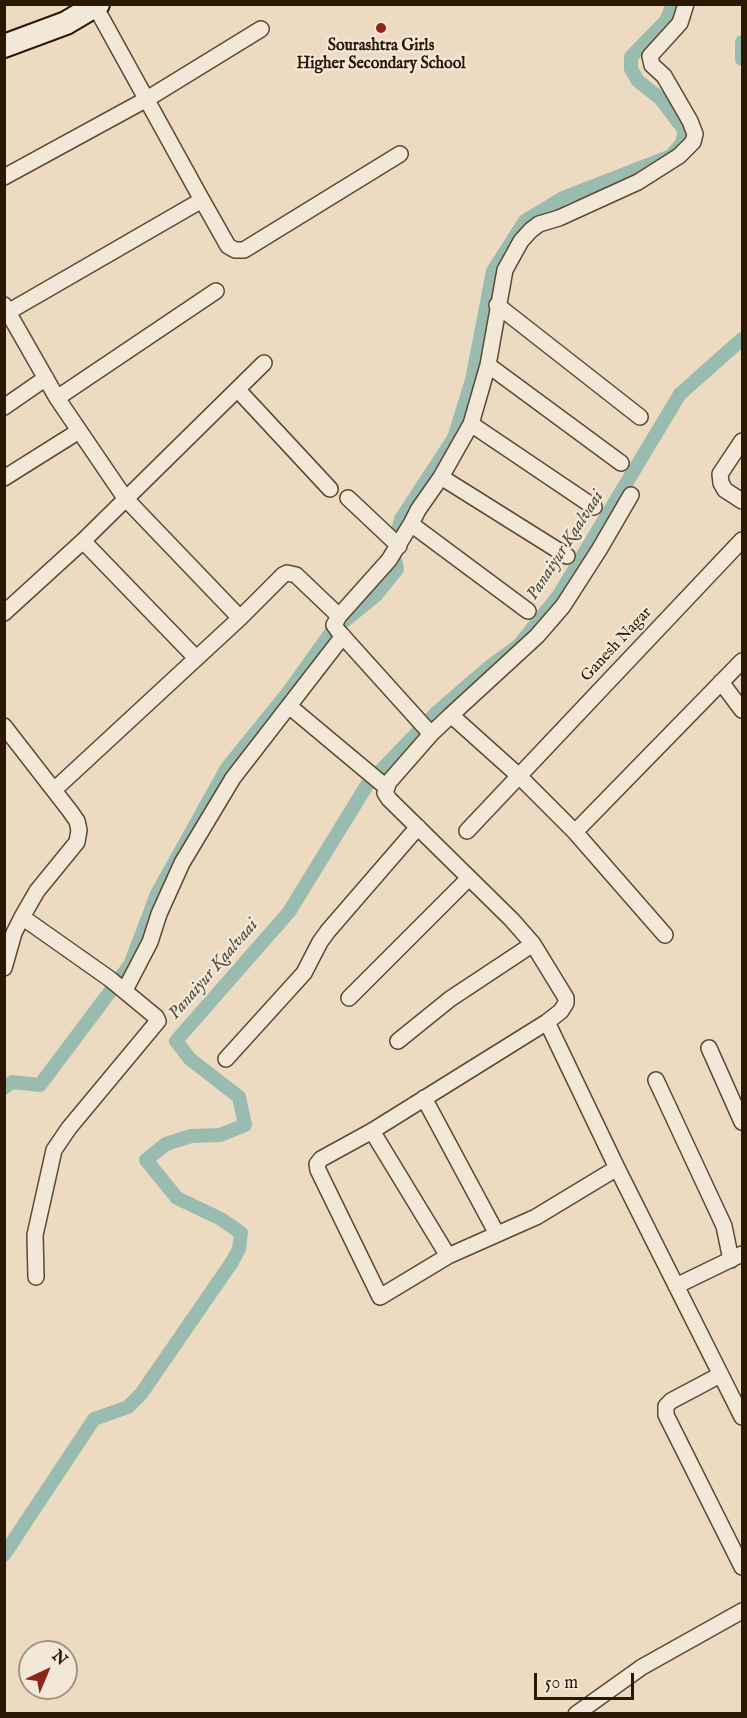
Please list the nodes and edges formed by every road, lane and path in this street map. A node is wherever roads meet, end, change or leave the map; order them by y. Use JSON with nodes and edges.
{"nodes":[{"id":1,"x":686,"y":4,"type":"edge"},
{"id":2,"x":97,"y":5,"type":"edge"},
{"id":3,"x":261,"y":29,"type":"dead end"},
{"id":4,"x":4,"y":46,"type":"edge"},
{"id":5,"x":147,"y":99,"type":"junction"},
{"id":6,"x":400,"y":154,"type":"dead end"},
{"id":7,"x":4,"y":177,"type":"edge"},
{"id":8,"x":202,"y":200,"type":"junction"},
{"id":9,"x":216,"y":291,"type":"dead end"},
{"id":10,"x":497,"y":305,"type":"junction"},
{"id":11,"x":6,"y":308,"type":"edge"},
{"id":12,"x":264,"y":363,"type":"dead end"},
{"id":13,"x":488,"y":365,"type":"junction"},
{"id":14,"x":46,"y":378,"type":"junction"},
{"id":15,"x":238,"y":390,"type":"junction"},
{"id":16,"x":57,"y":398,"type":"junction"},
{"id":17,"x":4,"y":407,"type":"edge"},
{"id":18,"x":640,"y":417,"type":"dead end"},
{"id":19,"x":471,"y":424,"type":"junction"},
{"id":20,"x":79,"y":431,"type":"junction"},
{"id":21,"x":742,"y":441,"type":"edge"},
{"id":22,"x":621,"y":463,"type":"dead end"},
{"id":23,"x":441,"y":477,"type":"junction"},
{"id":24,"x":4,"y":478,"type":"edge"},
{"id":25,"x":330,"y":489,"type":"dead end"},
{"id":26,"x":631,"y":495,"type":"dead end"},
{"id":27,"x":125,"y":498,"type":"junction"},
{"id":28,"x":348,"y":498,"type":"dead end"},
{"id":29,"x":742,"y":501,"type":"edge"},
{"id":30,"x":594,"y":507,"type":"dead end"},
{"id":31,"x":411,"y":524,"type":"junction"},
{"id":32,"x":742,"y":540,"type":"edge"},
{"id":33,"x":83,"y":541,"type":"junction"},
{"id":34,"x":395,"y":552,"type":"junction"},
{"id":35,"x":567,"y":556,"type":"dead end"},
{"id":36,"x":528,"y":610,"type":"dead end"},
{"id":37,"x":4,"y":613,"type":"edge"},
{"id":38,"x":240,"y":618,"type":"junction"},
{"id":39,"x":339,"y":627,"type":"junction"},
{"id":40,"x":196,"y":658,"type":"junction"},
{"id":41,"x":742,"y":661,"type":"edge"},
{"id":42,"x":721,"y":682,"type":"junction"},
{"id":43,"x":289,"y":706,"type":"junction"},
{"id":44,"x":742,"y":710,"type":"edge"},
{"id":45,"x":451,"y":715,"type":"junction"},
{"id":46,"x":4,"y":726,"type":"edge"},
{"id":47,"x":425,"y":727,"type":"junction"},
{"id":48,"x":519,"y":776,"type":"junction"},
{"id":49,"x":383,"y":784,"type":"junction"},
{"id":50,"x":54,"y":790,"type":"junction"},
{"id":51,"x":418,"y":827,"type":"junction"},
{"id":52,"x":467,"y":831,"type":"dead end"},
{"id":53,"x":575,"y":832,"type":"junction"},
{"id":54,"x":469,"y":878,"type":"junction"},
{"id":55,"x":22,"y":917,"type":"junction"},
{"id":56,"x":665,"y":935,"type":"dead end"},
{"id":57,"x":533,"y":944,"type":"junction"},
{"id":58,"x":4,"y":968,"type":"edge"},
{"id":59,"x":124,"y":989,"type":"junction"},
{"id":60,"x":350,"y":998,"type":"dead end"},
{"id":61,"x":547,"y":1022,"type":"junction"},
{"id":62,"x":398,"y":1041,"type":"dead end"},
{"id":63,"x":709,"y":1048,"type":"dead end"},
{"id":64,"x":226,"y":1059,"type":"dead end"},
{"id":65,"x":656,"y":1080,"type":"dead end"},
{"id":66,"x":424,"y":1098,"type":"junction"},
{"id":67,"x":742,"y":1122,"type":"edge"},
{"id":68,"x":372,"y":1131,"type":"junction"},
{"id":69,"x":617,"y":1168,"type":"junction"},
{"id":70,"x":497,"y":1234,"type":"junction"},
{"id":71,"x":448,"y":1256,"type":"junction"},
{"id":72,"x":737,"y":1257,"type":"edge"},
{"id":73,"x":36,"y":1277,"type":"dead end"},
{"id":74,"x":676,"y":1286,"type":"junction"},
{"id":75,"x":720,"y":1375,"type":"junction"},
{"id":76,"x":742,"y":1417,"type":"edge"},
{"id":77,"x":742,"y":1568,"type":"edge"},
{"id":78,"x":742,"y":1611,"type":"edge"},
{"id":79,"x":576,"y":1713,"type":"edge"}],
"edges":[{"from":1,"to":10,"type":"street"},
{"from":2,"to":4,"type":"street"},
{"from":2,"to":5,"type":"street"},
{"from":3,"to":5,"type":"street"},
{"from":5,"to":7,"type":"street"},
{"from":5,"to":8,"type":"street"},
{"from":6,"to":8,"type":"street"},
{"from":8,"to":11,"type":"street"},
{"from":9,"to":16,"type":"street"},
{"from":10,"to":13,"type":"street"},
{"from":10,"to":18,"type":"street"},
{"from":11,"to":14,"type":"street"},
{"from":12,"to":15,"type":"street"},
{"from":13,"to":19,"type":"street"},
{"from":13,"to":22,"type":"street"},
{"from":14,"to":16,"type":"street"},
{"from":14,"to":17,"type":"street"},
{"from":15,"to":25,"type":"street"},
{"from":15,"to":27,"type":"street"},
{"from":16,"to":20,"type":"street"},
{"from":19,"to":23,"type":"street"},
{"from":19,"to":30,"type":"street"},
{"from":20,"to":24,"type":"street"},
{"from":20,"to":27,"type":"street"},
{"from":21,"to":29,"type":"street"},
{"from":23,"to":31,"type":"street"},
{"from":23,"to":35,"type":"street"},
{"from":26,"to":45,"type":"street"},
{"from":27,"to":33,"type":"street"},
{"from":27,"to":38,"type":"street"},
{"from":28,"to":34,"type":"street"},
{"from":31,"to":34,"type":"street"},
{"from":31,"to":36,"type":"street"},
{"from":32,"to":48,"type":"street","name":"Ganesh Nagar"},
{"from":33,"to":37,"type":"street"},
{"from":33,"to":40,"type":"street"},
{"from":34,"to":39,"type":"street"},
{"from":38,"to":39,"type":"street"},
{"from":38,"to":40,"type":"street"},
{"from":39,"to":43,"type":"street"},
{"from":39,"to":47,"type":"street"},
{"from":40,"to":50,"type":"street"},
{"from":41,"to":42,"type":"street"},
{"from":42,"to":44,"type":"street"},
{"from":42,"to":53,"type":"street"},
{"from":43,"to":49,"type":"street"},
{"from":43,"to":59,"type":"street"},
{"from":45,"to":47,"type":"street"},
{"from":45,"to":48,"type":"street"},
{"from":46,"to":50,"type":"street"},
{"from":47,"to":49,"type":"street"},
{"from":48,"to":52,"type":"street","name":"Ganesh Nagar"},
{"from":48,"to":53,"type":"street"},
{"from":49,"to":51,"type":"street"},
{"from":50,"to":55,"type":"street"},
{"from":51,"to":54,"type":"street"},
{"from":51,"to":64,"type":"street"},
{"from":53,"to":56,"type":"street"},
{"from":54,"to":57,"type":"street"},
{"from":54,"to":60,"type":"street"},
{"from":55,"to":58,"type":"street"},
{"from":55,"to":59,"type":"street"},
{"from":57,"to":61,"type":"street"},
{"from":57,"to":62,"type":"street"},
{"from":59,"to":73,"type":"street"},
{"from":61,"to":66,"type":"street"},
{"from":61,"to":69,"type":"street"},
{"from":63,"to":67,"type":"street"},
{"from":65,"to":72,"type":"street"},
{"from":66,"to":68,"type":"street"},
{"from":66,"to":70,"type":"street"},
{"from":68,"to":71,"type":"street"},
{"from":68,"to":71,"type":"street"},
{"from":69,"to":70,"type":"street"},
{"from":69,"to":74,"type":"street"},
{"from":70,"to":71,"type":"street"},
{"from":72,"to":74,"type":"street"},
{"from":74,"to":75,"type":"street"},
{"from":75,"to":76,"type":"street"},
{"from":75,"to":77,"type":"street"},
{"from":78,"to":79,"type":"street"}]}
